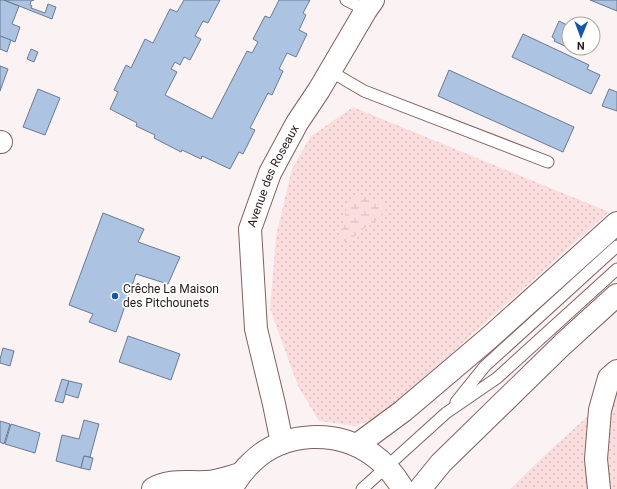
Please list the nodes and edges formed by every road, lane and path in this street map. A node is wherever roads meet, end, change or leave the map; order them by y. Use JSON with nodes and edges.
{"nodes":[{"id":1,"x":346,"y":0,"type":"edge"},
{"id":2,"x":370,"y":5,"type":"edge"},
{"id":3,"x":330,"y":71,"type":"junction"},
{"id":4,"x":548,"y":162,"type":"dead end"},
{"id":5,"x":617,"y":223,"type":"edge"},
{"id":6,"x":617,"y":246,"type":"edge"},
{"id":7,"x":617,"y":269,"type":"edge"},
{"id":8,"x":617,"y":295,"type":"edge"},
{"id":9,"x":617,"y":371,"type":"edge"},
{"id":10,"x":446,"y":413,"type":"junction"},
{"id":11,"x":282,"y":443,"type":"junction"},
{"id":12,"x":357,"y":445,"type":"junction"},
{"id":13,"x":387,"y":467,"type":"junction"},
{"id":14,"x":236,"y":482,"type":"edge"},
{"id":15,"x":153,"y":489,"type":"edge"},
{"id":16,"x":362,"y":489,"type":"edge"},
{"id":17,"x":403,"y":489,"type":"edge"},
{"id":18,"x":420,"y":489,"type":"edge"},
{"id":19,"x":598,"y":489,"type":"edge"}],
"edges":[{"from":1,"to":2,"type":"lane"},
{"from":2,"to":3,"type":"main road","name":"Avenue des Roseaux"},
{"from":3,"to":4,"type":"lane"},
{"from":3,"to":11,"type":"main road","name":"Avenue des Roseaux"},
{"from":5,"to":12,"type":"main road"},
{"from":6,"to":10,"type":"lane"},
{"from":7,"to":10,"type":"lane"},
{"from":8,"to":18,"type":"main road"},
{"from":9,"to":19,"type":"main road"},
{"from":10,"to":13,"type":"lane"},
{"from":11,"to":12,"type":"main road"},
{"from":11,"to":14,"type":"main road"},
{"from":12,"to":13,"type":"main road"},
{"from":13,"to":16,"type":"lane"},
{"from":13,"to":17,"type":"main road"},
{"from":14,"to":15,"type":"main road"}]}
